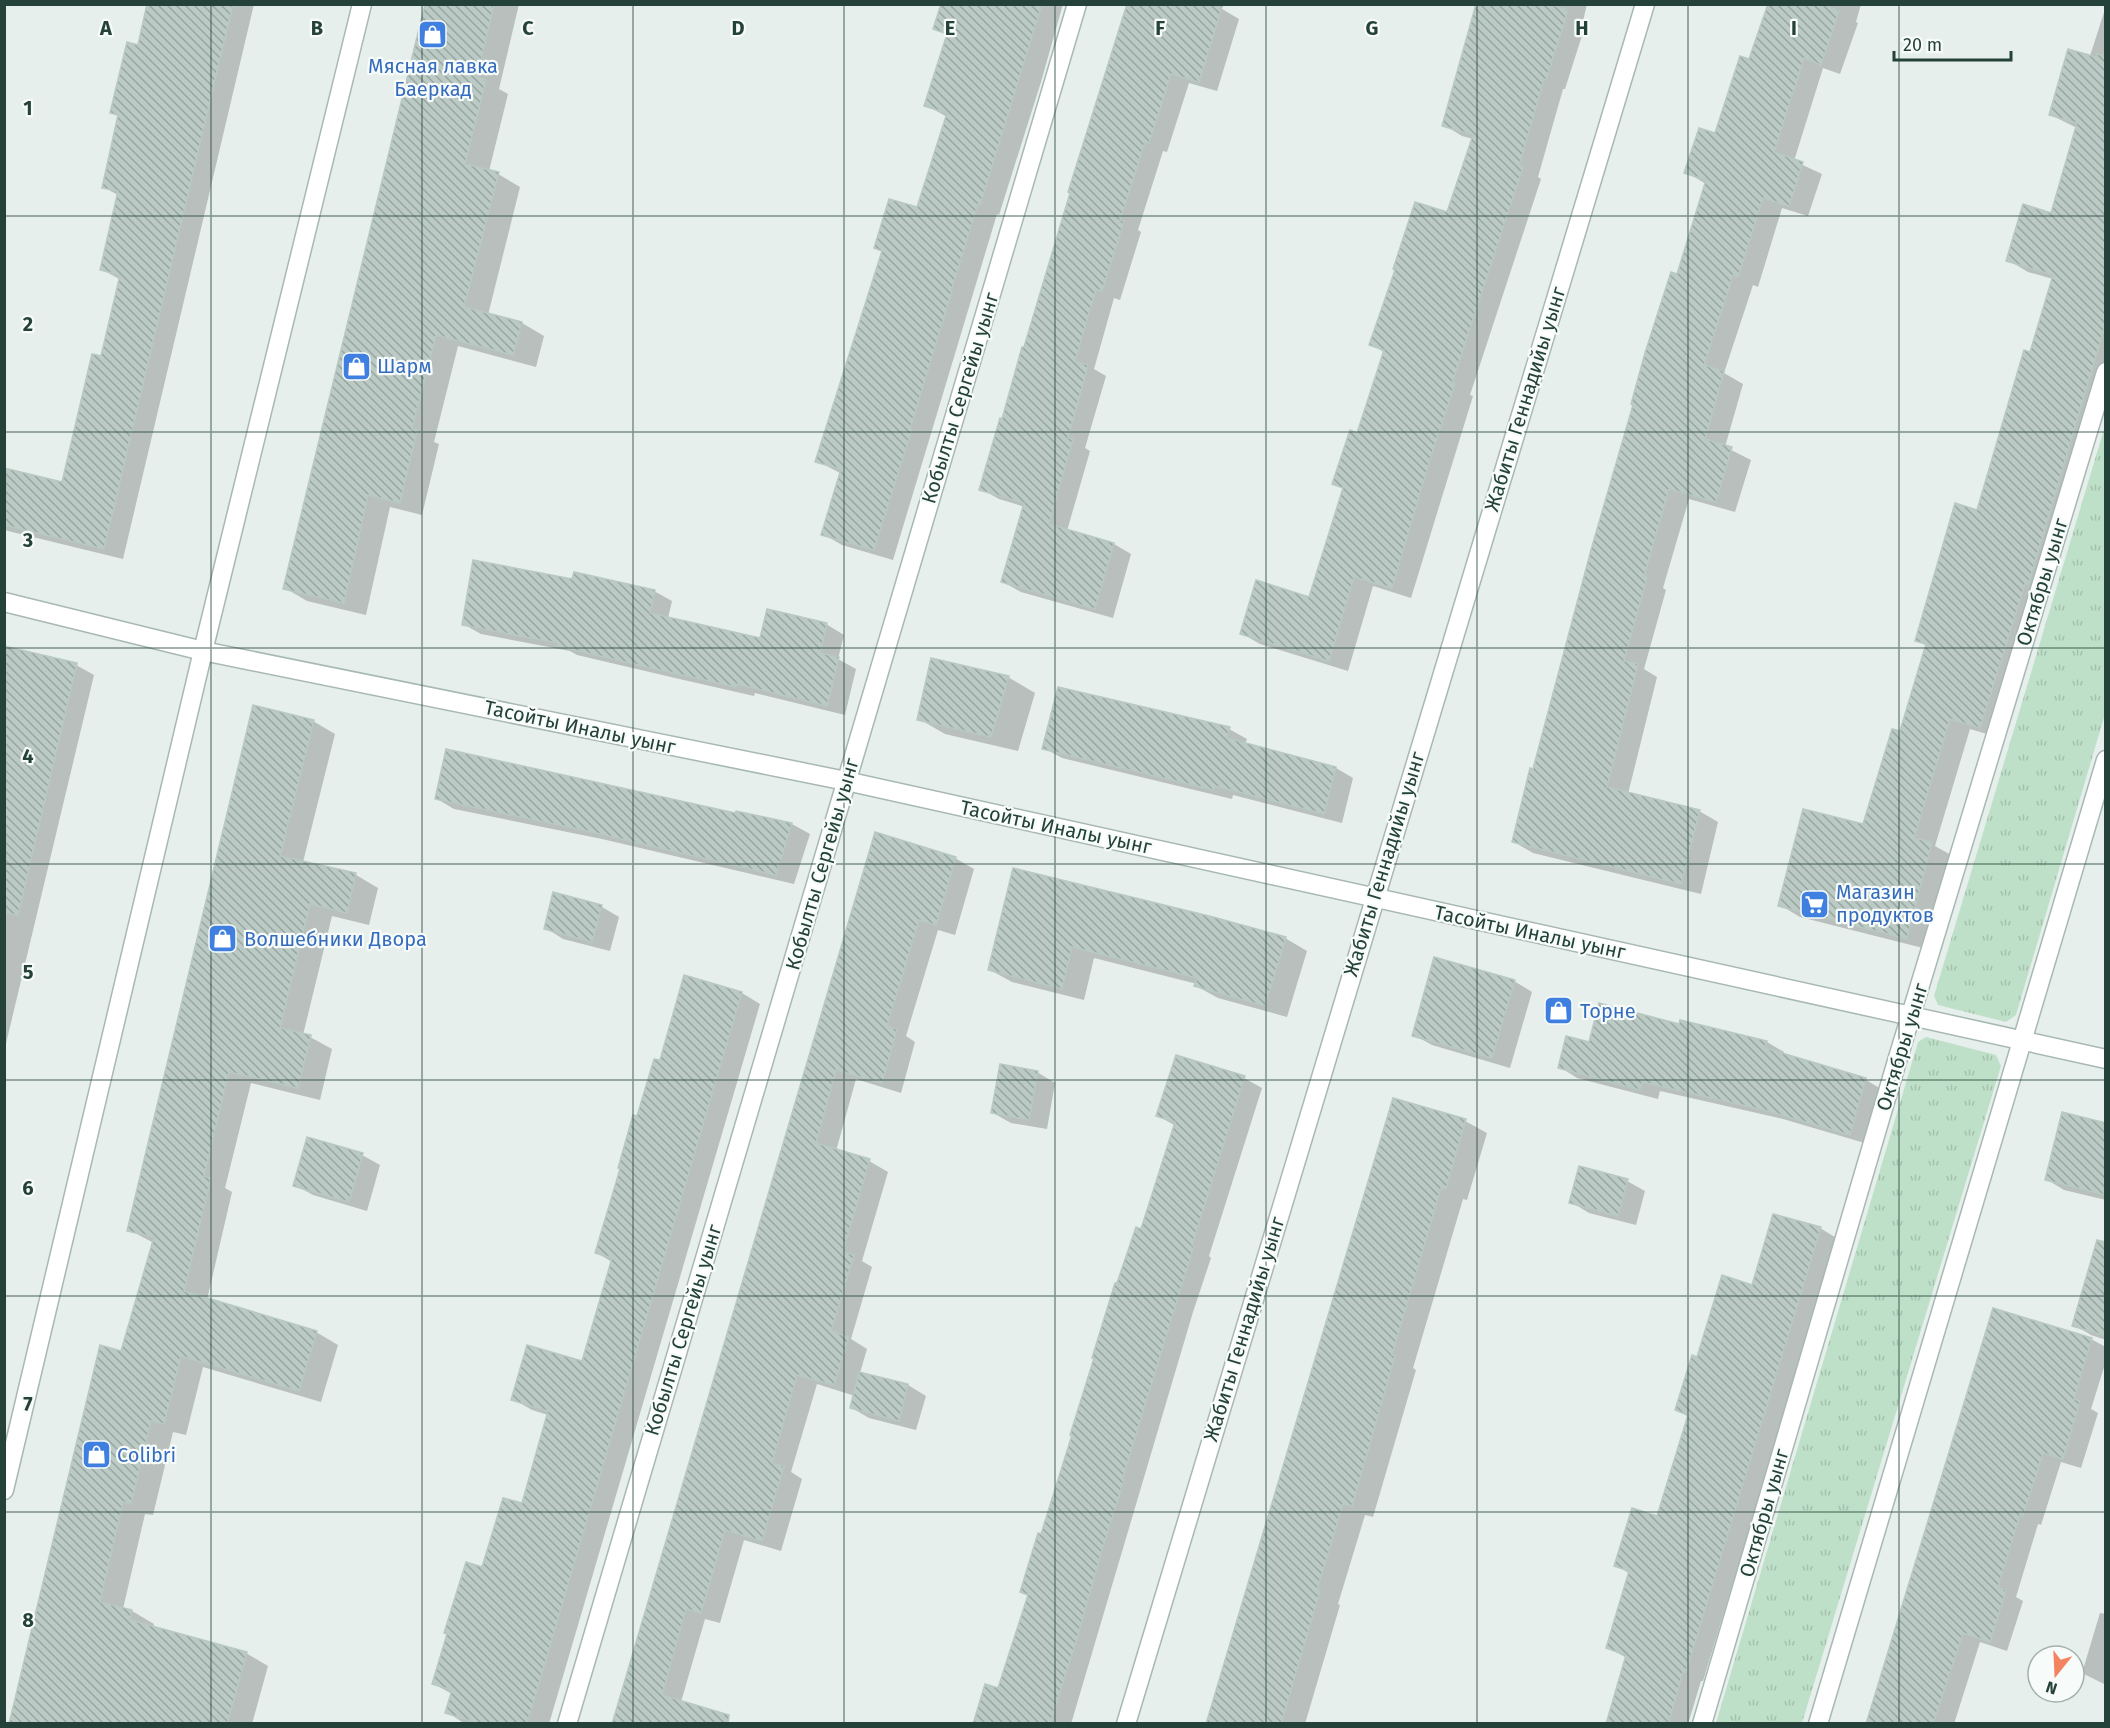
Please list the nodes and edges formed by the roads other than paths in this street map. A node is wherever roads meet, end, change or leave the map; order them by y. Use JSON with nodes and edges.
{"nodes":[{"id":1,"x":362,"y":4,"type":"edge"},
{"id":2,"x":1077,"y":4,"type":"edge"},
{"id":3,"x":1645,"y":4,"type":"edge"},
{"id":4,"x":2106,"y":372,"type":"edge"},
{"id":5,"x":4,"y":602,"type":"edge"},
{"id":6,"x":203,"y":651,"type":"junction"},
{"id":7,"x":2106,"y":760,"type":"edge"},
{"id":8,"x":846,"y":781,"type":"junction"},
{"id":9,"x":1373,"y":898,"type":"junction"},
{"id":10,"x":1911,"y":1016,"type":"junction"},
{"id":11,"x":2022,"y":1041,"type":"junction"},
{"id":12,"x":2106,"y":1059,"type":"edge"},
{"id":13,"x":4,"y":1490,"type":"edge"},
{"id":14,"x":567,"y":1724,"type":"edge"},
{"id":15,"x":1126,"y":1724,"type":"edge"},
{"id":16,"x":1702,"y":1724,"type":"edge"},
{"id":17,"x":1818,"y":1724,"type":"edge"}],
"edges":[{"from":1,"to":6,"type":"street"},
{"from":2,"to":8,"type":"street","name":"Кобылты Сергейы уынг"},
{"from":3,"to":9,"type":"street","name":"Жабиты Геннадийы уынг"},
{"from":4,"to":10,"type":"street","name":"Октябры уынг"},
{"from":5,"to":6,"type":"street","name":"Тасойты Иналы уынг"},
{"from":6,"to":8,"type":"street","name":"Тасойты Иналы уынг"},
{"from":6,"to":13,"type":"street"},
{"from":7,"to":11,"type":"street"},
{"from":8,"to":9,"type":"street","name":"Тасойты Иналы уынг"},
{"from":8,"to":14,"type":"street","name":"Кобылты Сергейы уынг"},
{"from":9,"to":10,"type":"street","name":"Тасойты Иналы уынг"},
{"from":9,"to":15,"type":"street","name":"Жабиты Геннадийы уынг"},
{"from":10,"to":11,"type":"street","name":"Тасойты Иналы уынг"},
{"from":10,"to":16,"type":"street","name":"Октябры уынг"},
{"from":11,"to":12,"type":"street","name":"Тасойты Иналы уынг"},
{"from":11,"to":17,"type":"street"}]}
